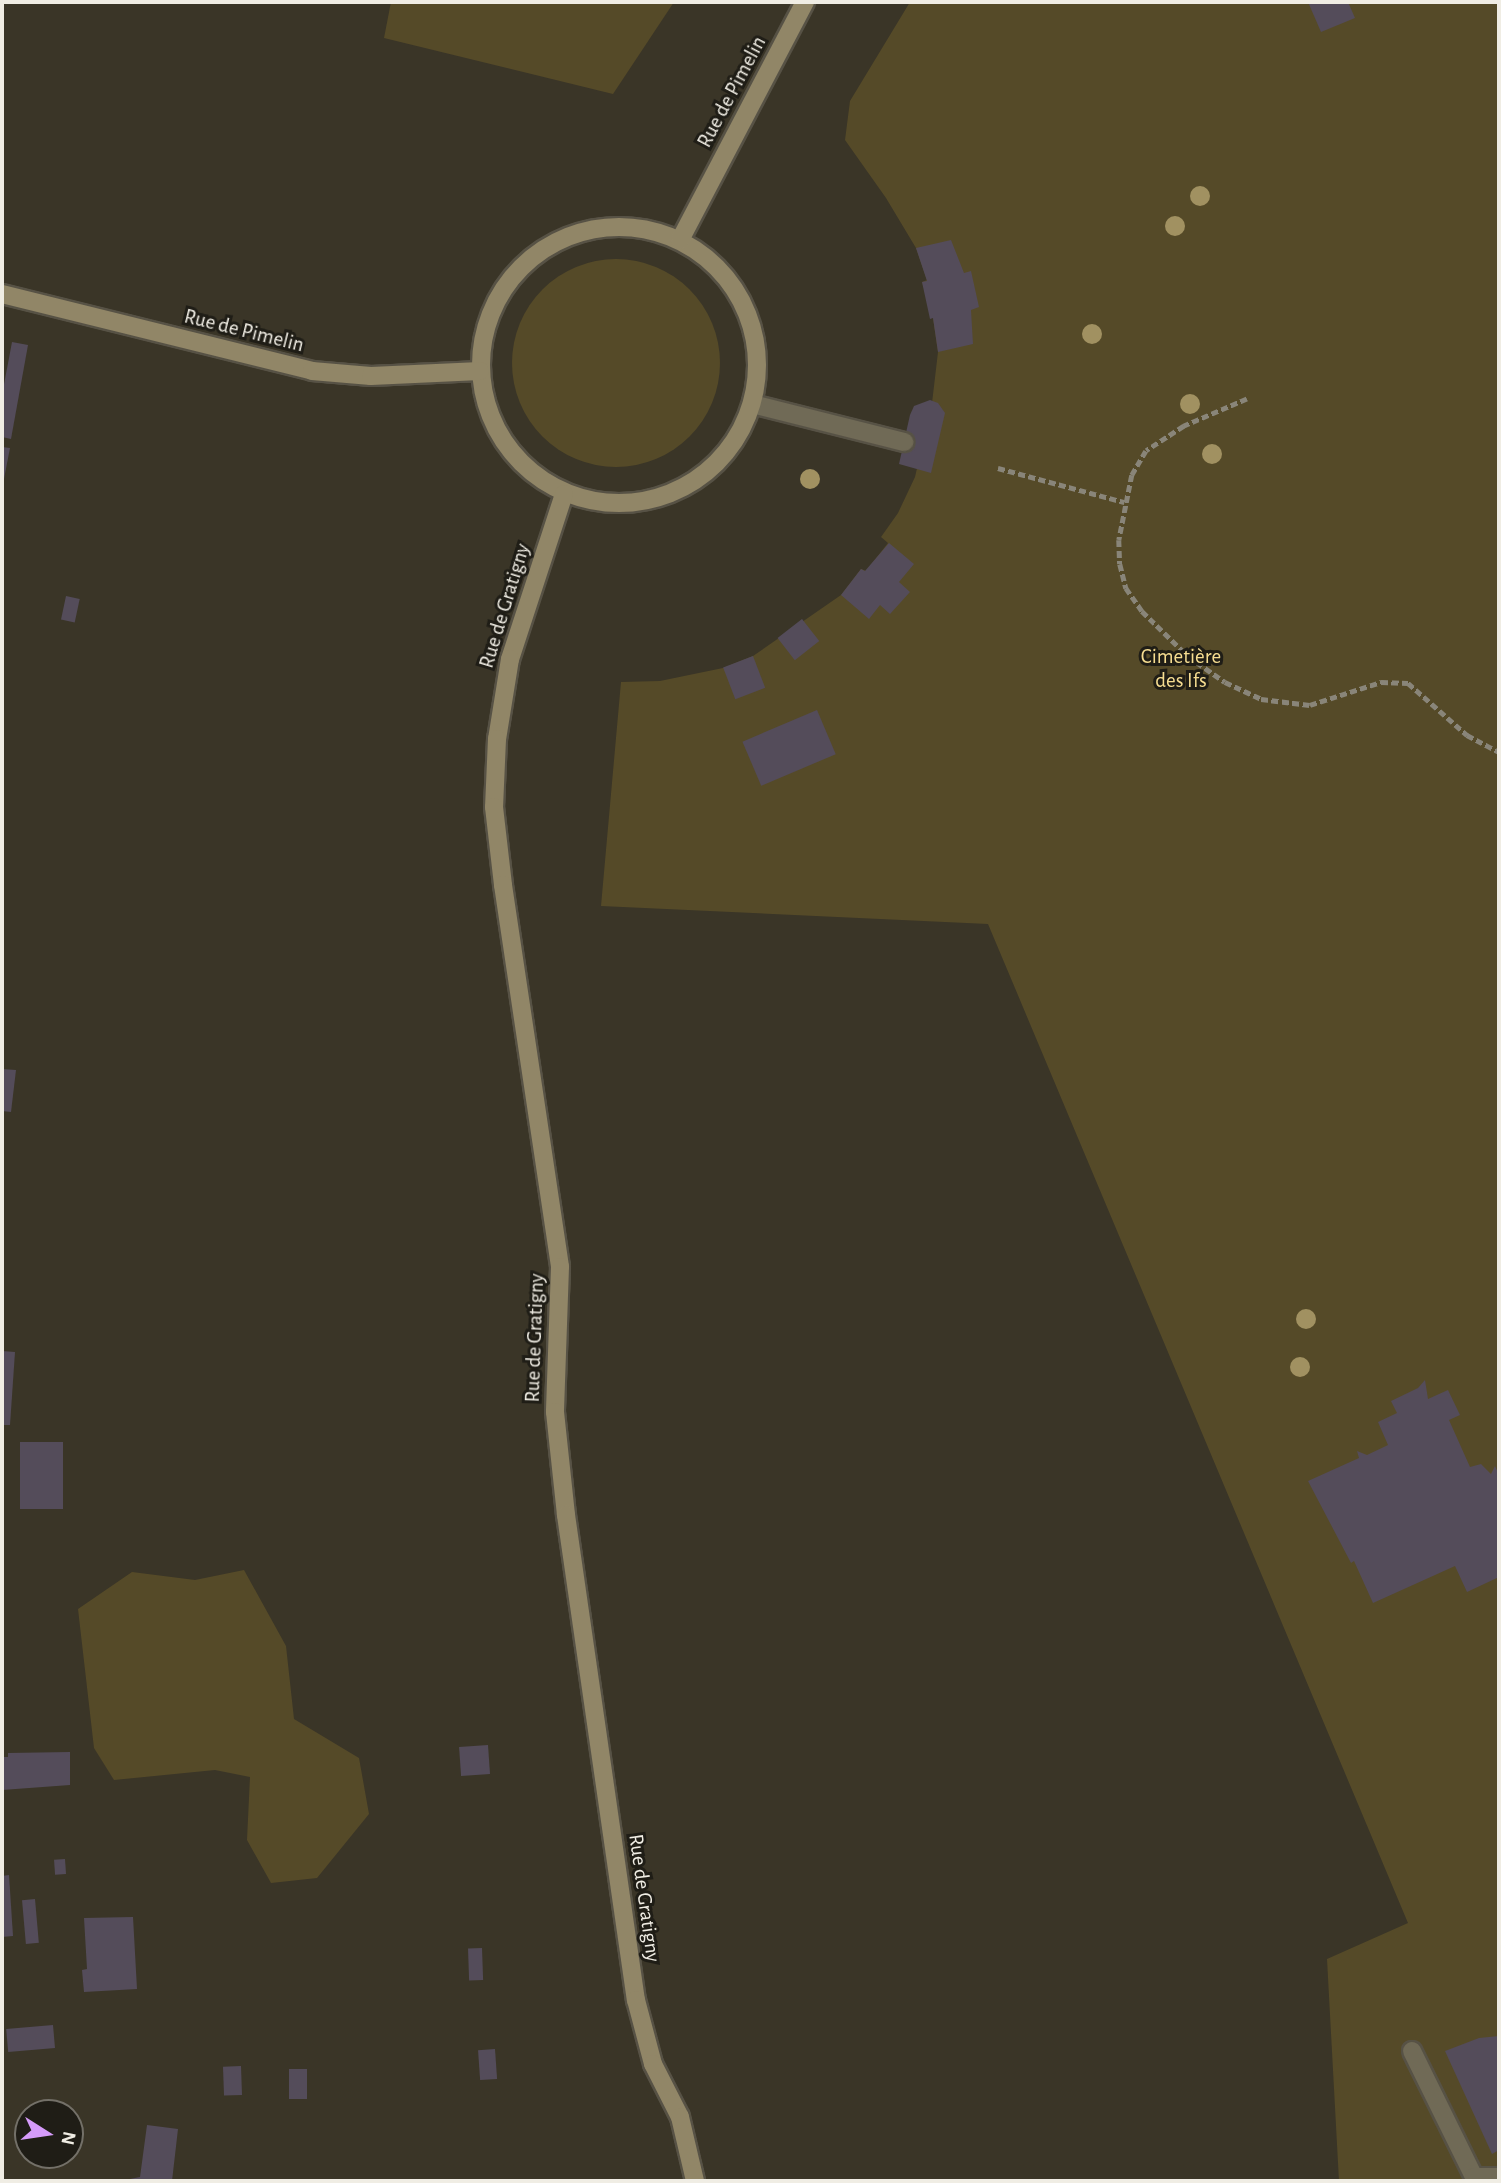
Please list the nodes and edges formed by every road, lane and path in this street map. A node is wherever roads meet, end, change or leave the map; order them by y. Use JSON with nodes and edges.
{"nodes":[{"id":1,"x":805,"y":2,"type":"edge"},
{"id":2,"x":680,"y":240,"type":"junction"},
{"id":3,"x":2,"y":294,"type":"edge"},
{"id":4,"x":480,"y":371,"type":"junction"},
{"id":5,"x":1247,"y":399,"type":"dead end"},
{"id":6,"x":752,"y":404,"type":"junction"},
{"id":7,"x":904,"y":442,"type":"dead end"},
{"id":8,"x":998,"y":468,"type":"dead end"},
{"id":9,"x":564,"y":494,"type":"junction"},
{"id":10,"x":1124,"y":502,"type":"junction"},
{"id":11,"x":1499,"y":752,"type":"edge"},
{"id":12,"x":1412,"y":2051,"type":"dead end"},
{"id":13,"x":1499,"y":2176,"type":"edge"},
{"id":14,"x":695,"y":2181,"type":"edge"}],
"edges":[{"from":1,"to":2,"type":"street","name":"Rue de Pimelin"},
{"from":2,"to":4,"type":"street"},
{"from":2,"to":6,"type":"street"},
{"from":3,"to":4,"type":"street","name":"Rue de Pimelin"},
{"from":4,"to":9,"type":"street"},
{"from":5,"to":10,"type":"path"},
{"from":6,"to":7,"type":"lane"},
{"from":6,"to":9,"type":"street"},
{"from":8,"to":10,"type":"path"},
{"from":9,"to":14,"type":"street","name":"Rue de Gratigny"},
{"from":10,"to":11,"type":"path"},
{"from":12,"to":13,"type":"lane"}]}
